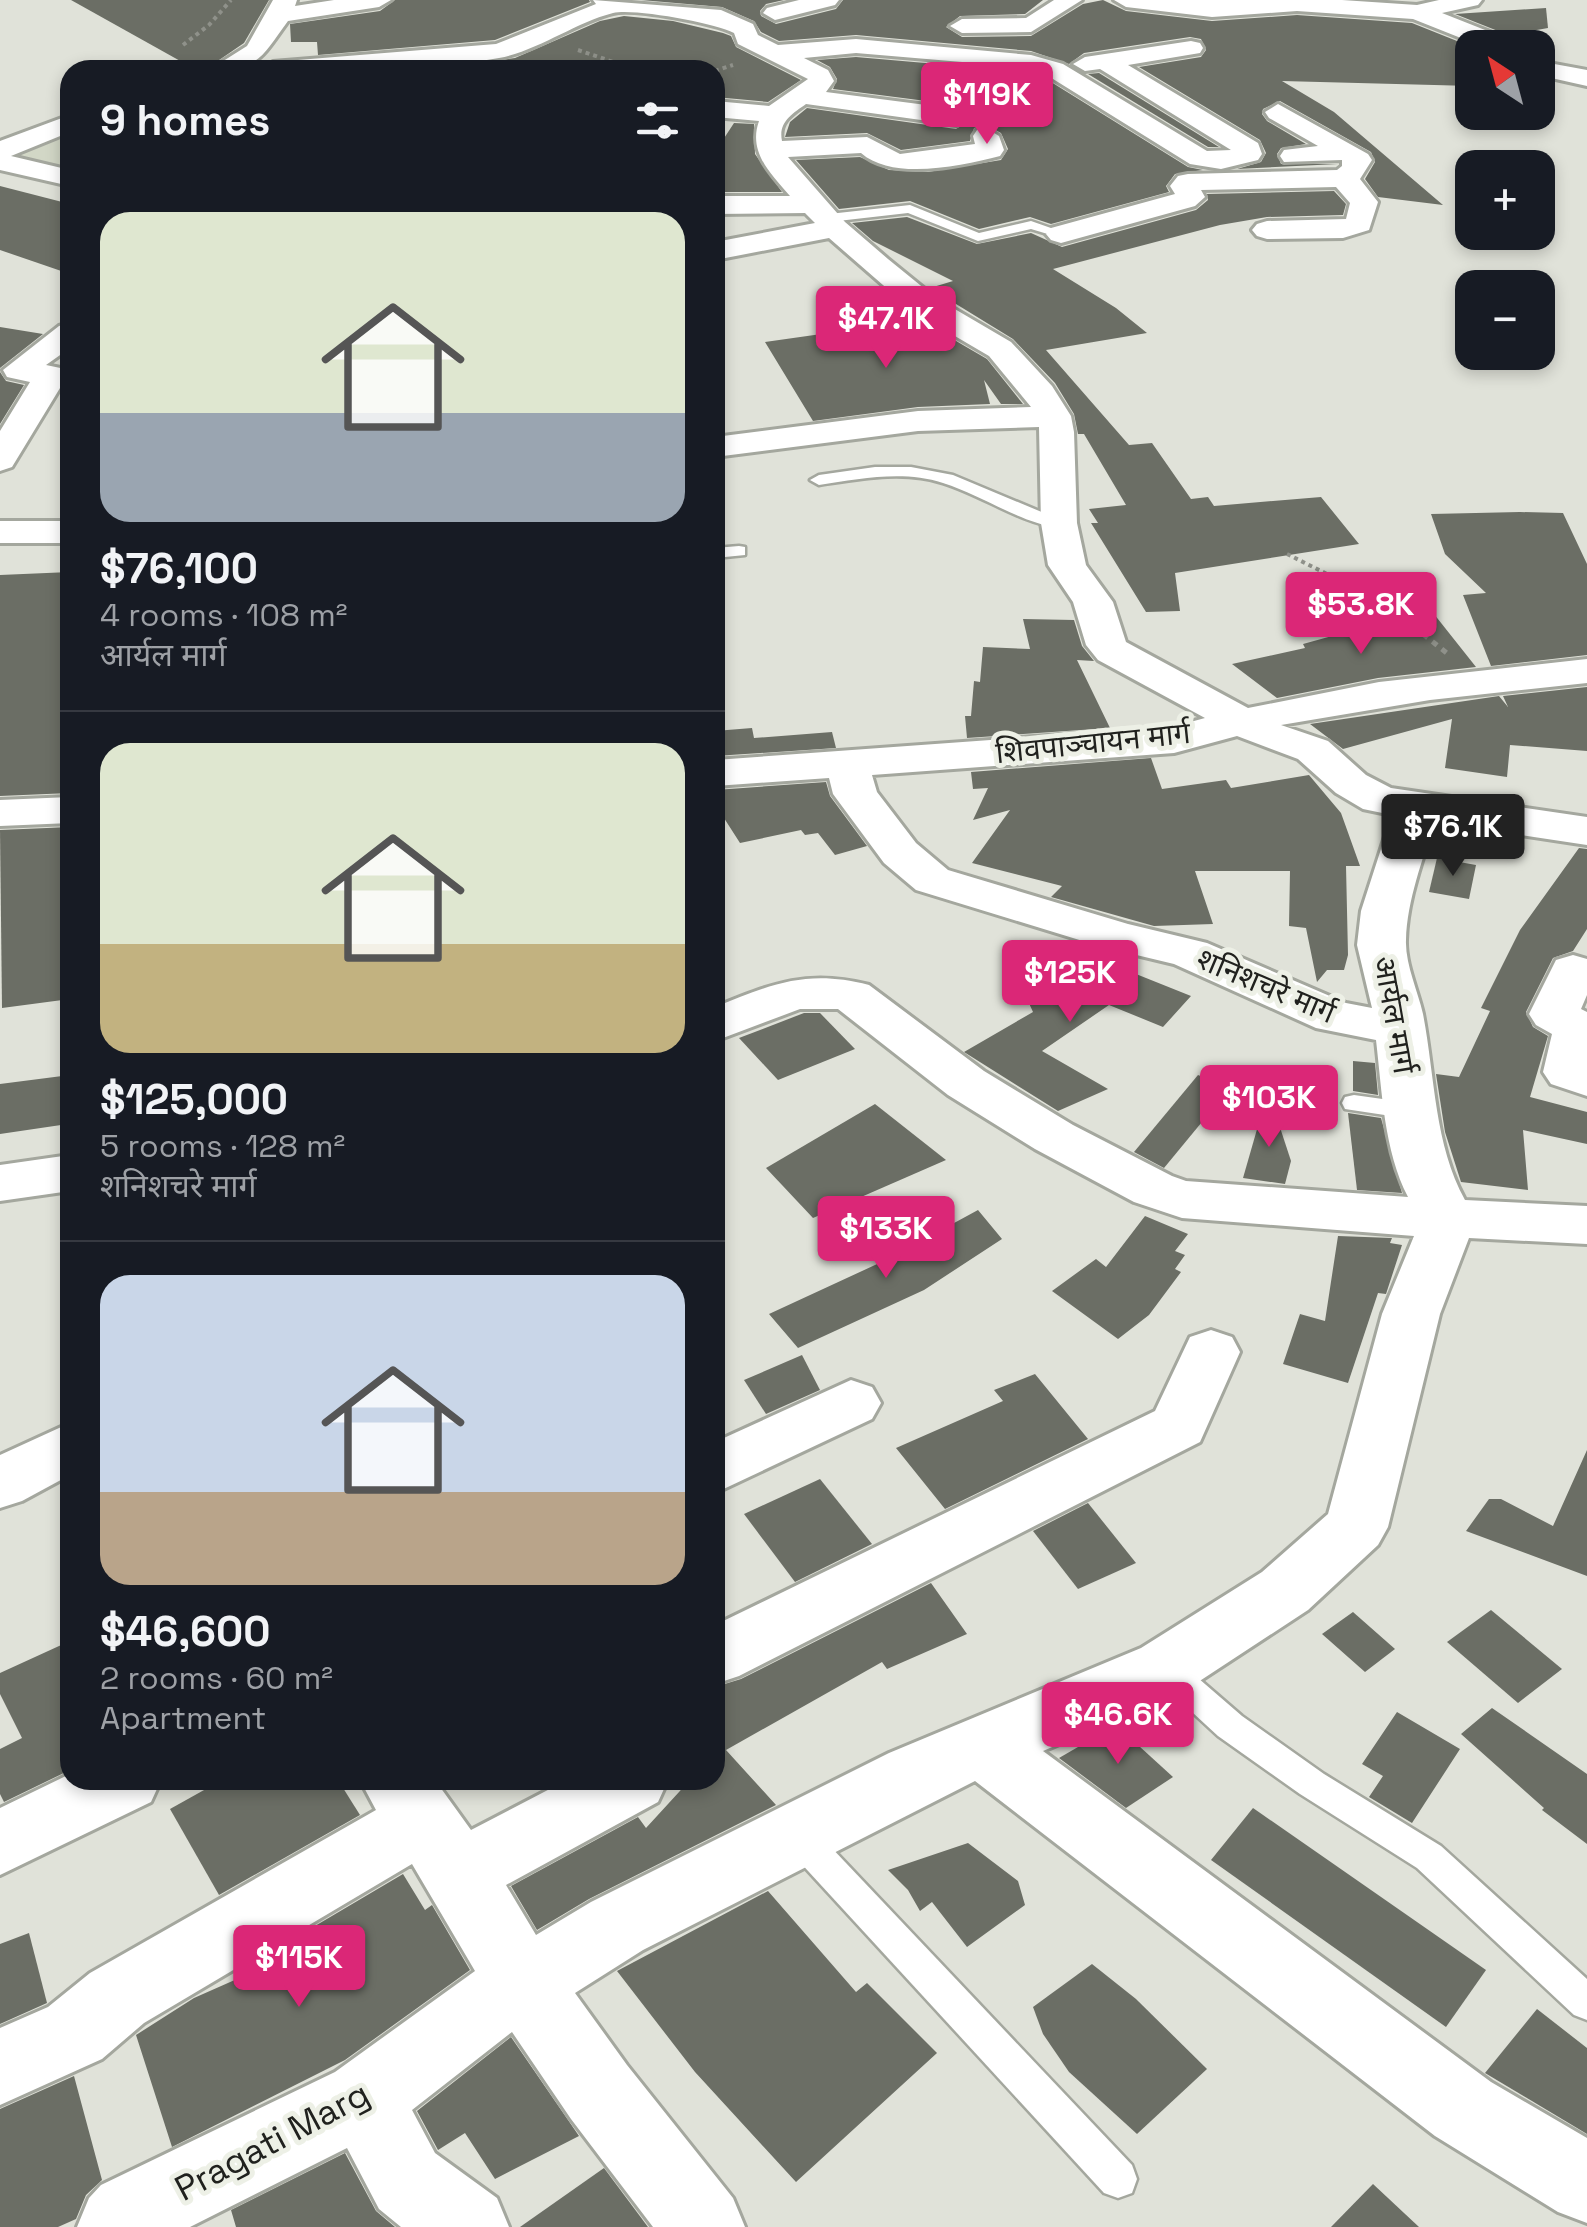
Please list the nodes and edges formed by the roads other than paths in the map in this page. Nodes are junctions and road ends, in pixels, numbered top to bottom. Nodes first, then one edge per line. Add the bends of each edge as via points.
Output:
1 (379, 0) edge
2 (1070, 0) edge
3 (1126, 0) edge
4 (1470, 0) edge
5 (609, 2) edge
6 (284, 7) edge
7 (832, 10) edge
8 (701, 14) junction
9 (1408, 17) junction
10 (934, 25) dead end
11 (1455, 31) edge
12 (1455, 40) edge
13 (1191, 48) dead end
14 (770, 53) junction
15 (240, 60) edge
16 (425, 60) edge
17 (1104, 62) junction
18 (1054, 69) junction
19 (1555, 71) edge
20 (1587, 78) edge
21 (800, 96) junction
22 (725, 110) edge
23 (1278, 112) dead end
24 (60, 113) edge
25 (774, 114) junction
26 (957, 118) road end
27 (60, 127) edge
28 (0, 133) edge
29 (986, 136) dead end
30 (772, 150) junction
31 (0, 151) edge
32 (1242, 158) junction
33 (0, 162) edge
34 (1346, 165) junction
35 (60, 176) edge
36 (725, 206) edge
37 (827, 217) junction
38 (1267, 230) dead end
39 (1061, 234) joint
40 (725, 248) edge
41 (60, 340) edge
42 (60, 379) edge
43 (1054, 416) junction
44 (725, 446) edge
45 (0, 460) edge
46 (820, 480) dead end
47 (1059, 523) junction
48 (0, 532) edge
49 (60, 532) edge
50 (740, 551) dead end
51 (725, 553) edge
52 (1587, 671) edge
53 (1240, 720) junction
54 (847, 764) junction
55 (725, 773) edge
56 (1416, 808) junction
57 (60, 810) edge
58 (0, 813) edge
59 (1573, 837) edge
60 (1582, 965) edge
61 (725, 1021) edge
62 (1398, 1028) junction
63 (1587, 1079) edge
64 (1354, 1103) dead end
65 (1411, 1111) junction
66 (60, 1174) edge
67 (0, 1183) edge
68 (1448, 1220) junction
69 (1587, 1226) edge
70 (1211, 1352) dead end
71 (852, 1402) dead end
72 (60, 1451) edge
73 (725, 1465) edge
74 (0, 1484) edge
75 (725, 1651) edge
76 (1165, 1668) junction
77 (985, 1748) junction
78 (106, 1790) edge
79 (587, 1790) edge
80 (425, 1825) edge
81 (795, 1833) junction
82 (0, 1843) edge
83 (522, 1982) junction
84 (1587, 2003) edge
85 (0, 2067) edge
86 (363, 2099) junction
87 (1118, 2178) dead end
88 (1587, 2183) edge
89 (118, 2227) edge
90 (468, 2227) edge
91 (704, 2227) edge

1 - 6 street
2 - 10 street via 1032,26
3 - 9 street via 1212,10 1298,4
4 - 9 street
5 - 8 street
5 - 16 street via 551,33 497,51
6 - 15 street via 258,50
7 - 8 street
8 - 14 street via 745,29 748,39
9 - 11 street
9 - 12 street
13 - 17 street
14 - 18 street via 880,47 1005,57
14 - 21 street via 819,74 817,86
17 - 18 street
17 - 32 street via 1248,149
18 - 32 street via 1200,158
19 - 20 street
21 - 25 street
21 - 26 street
22 - 25 street
23 - 34 street
24 - 28 street
25 - 30 street via 766,136
27 - 31 street
29 - 30 street via 990,150 917,161 886,160 867,146
30 - 37 street via 776,163
32 - 34 street
33 - 35 street
34 - 38 street via 1364,202 1359,224
34 - 39 street via 1188,182 1191,198
36 - 37 street
37 - 39 lane via 910,209 978,236 1031,225
37 - 40 street
37 - 43 street via 925,305 1014,362
41 - 42 street via 19,370
42 - 45 street
43 - 44 street via 918,421
43 - 47 street
46 - 47 lane via 910,470
47 - 53 street via 1067,565 1093,602 1106,645
48 - 49 street
50 - 51 lane
52 - 53 street, शिवपाञ्चायन मार्ग via 1437,684
53 - 54 street, शिवपाञ्चायन मार्ग via 1174,740
53 - 56 street via 1313,750 1379,800
54 - 55 street, शिवपाञ्चायन मार्ग
54 - 62 street, शनिशचरे मार्ग via 855,794 900,852 932,880 1190,953 1334,1017
56 - 59 street
56 - 62 street, आर्यल मार्ग via 1381,945
57 - 58 street
60 - 63 street via 1554,1014 1578,1028 1569,1072
61 - 68 street via 788,995 852,996 966,1083 1152,1189 1215,1204
62 - 65 street, आर्यल मार्ग
64 - 65 lane
65 - 68 street, आर्यल मार्ग via 1426,1178
66 - 67 street
68 - 69 street
68 - 76 street, Pragati Marg via 1410,1314 1356,1527 1285,1591
70 - 75 street via 1179,1426
71 - 73 street
72 - 74 street
76 - 77 street, Pragati Marg
76 - 84 lane via 1230,1726 1429,1857
77 - 81 street, Pragati Marg
77 - 88 street via 1463,2109
78 - 82 street
79 - 80 street
80 - 83 street
80 - 85 street via 117,1998 74,2033
81 - 83 street, Pragati Marg
81 - 87 lane
83 - 86 street, Pragati Marg
83 - 91 street
86 - 89 street, Pragati Marg via 130,2214
86 - 90 street via 408,2181

